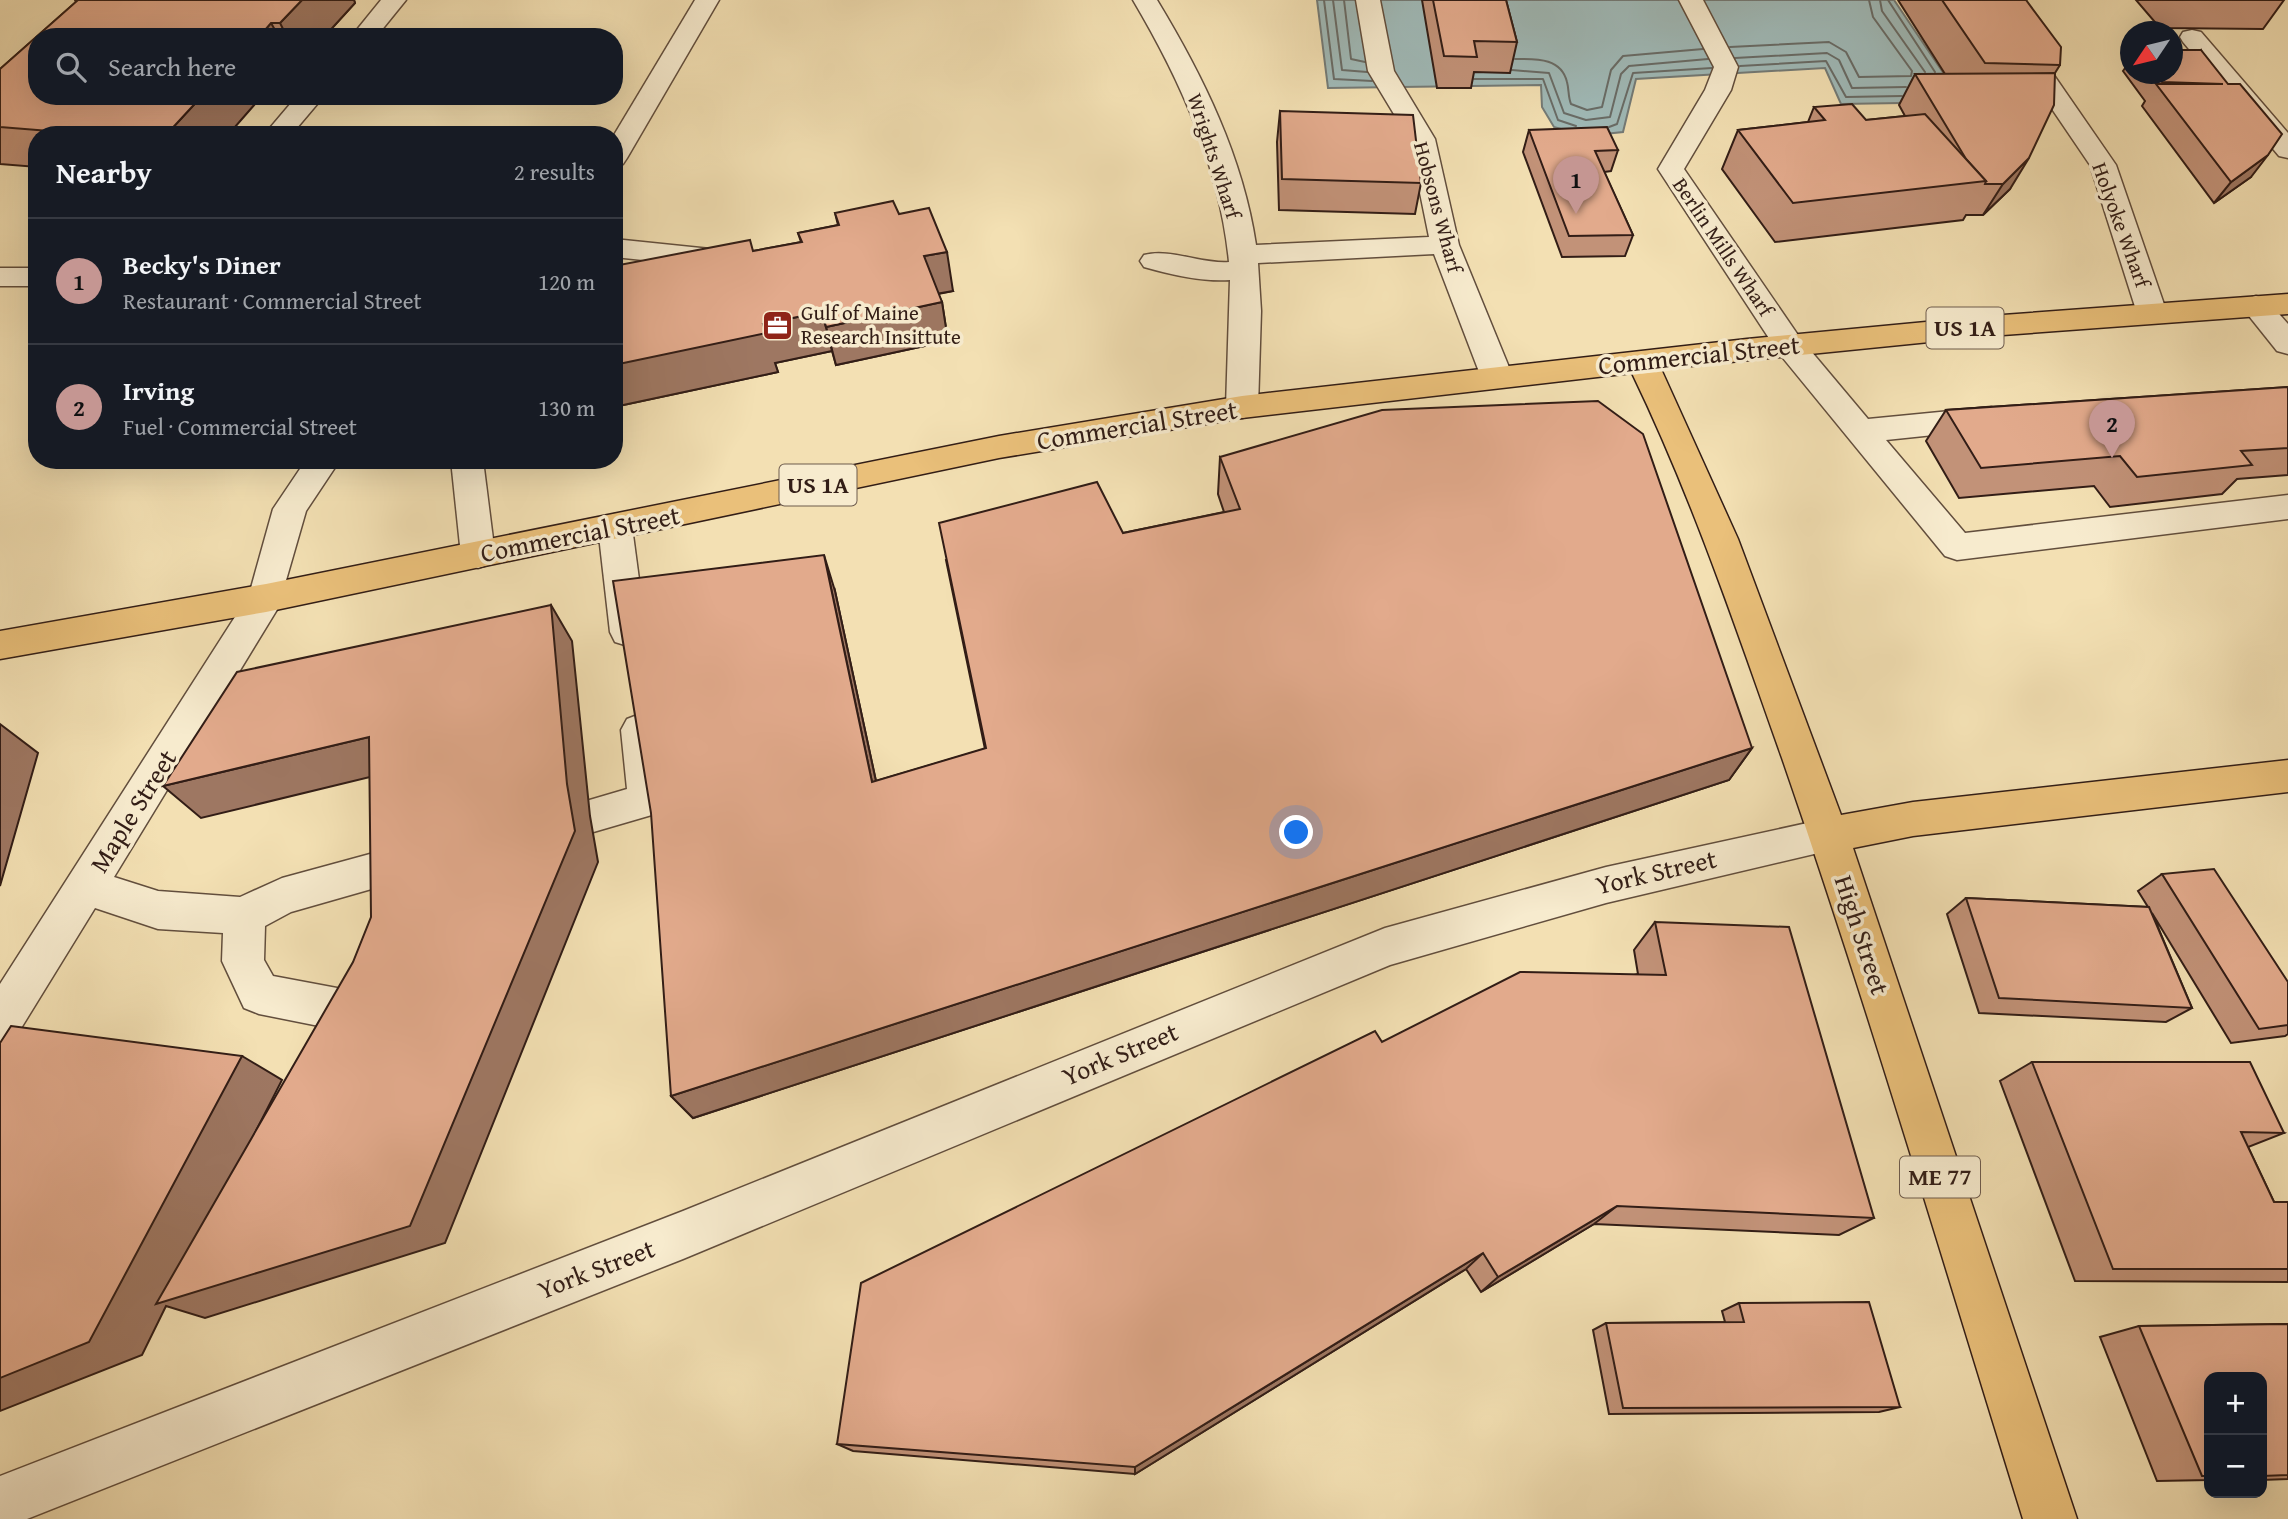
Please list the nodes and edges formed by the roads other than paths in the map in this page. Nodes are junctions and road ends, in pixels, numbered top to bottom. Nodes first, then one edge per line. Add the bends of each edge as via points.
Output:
1 (394, 0) edge
2 (707, 0) edge
3 (1145, 0) edge
4 (1368, 0) edge
5 (1691, 0) edge
6 (1990, 0) edge
7 (371, 28) edge
8 (2192, 37) dead end
9 (303, 105) edge
10 (285, 126) edge
11 (623, 143) edge
12 (2288, 150) edge
13 (1445, 245) junction
14 (623, 249) edge
15 (1154, 261) dead end
16 (1243, 262) junction
17 (758, 263) edge
18 (0, 277) edge
19 (28, 277) edge
20 (2288, 304) edge
21 (2256, 306) junction
22 (2152, 313) junction
23 (2288, 344) edge
24 (1789, 345) junction
25 (1642, 362) junction
26 (1496, 377) junction
27 (1242, 407) junction
28 (2026, 415) edge
29 (1860, 431) junction
30 (318, 469) edge
31 (468, 469) edge
32 (2288, 507) edge
33 (615, 527) junction
34 (478, 555) junction
35 (266, 598) junction
36 (0, 645) edge
37 (2288, 776) edge
38 (590, 816) dead end
39 (1830, 835) junction
40 (403, 863) edge
41 (86, 887) junction
42 (244, 916) junction
43 (13, 985) edge
44 (369, 1015) edge
45 (0, 1023) edge
46 (0, 1503) edge
47 (2050, 1519) edge

1 - 7 street
2 - 11 street
3 - 16 street, Wrights Wharf via 1189,80 1213,139
4 - 13 street, Hobsons Wharf via 1381,71 1422,139
5 - 24 street, Berlin Mills Wharf via 1726,67 1718,90 1671,169
6 - 22 street, Holyoke Wharf via 2103,165
8 - 12 street
9 - 10 street
13 - 16 street
13 - 26 street, Hobsons Wharf
14 - 17 street
15 - 16 street via 1212,272
16 - 27 street, Wrights Wharf
18 - 19 street
20 - 21 main road, Commercial Street / US 1A
21 - 22 main road, Commercial Street / US 1A
21 - 23 street
22 - 24 main road, Commercial Street / US 1A
24 - 25 main road, Commercial Street / US 1A
24 - 29 street
25 - 26 main road, Commercial Street / US 1A
25 - 39 main road, High Street via 1668,412 1734,577
26 - 27 main road, Commercial Street / US 1A
27 - 33 main road, Commercial Street / US 1A via 999,447
28 - 29 street
29 - 32 street via 1957,547
30 - 35 street, Maple Street via 290,509
31 - 34 street
33 - 34 main road, Commercial Street / US 1A
33 - 38 street via 648,800
34 - 35 main road, Commercial Street / US 1A
35 - 36 main road, Commercial Street / US 1A
35 - 41 street, Maple Street
37 - 39 main road, York Street via 1913,819
39 - 46 street, York Street via 1595,885 1385,947 682,1235
39 - 47 main road, High Street / ME 77
40 - 42 street via 282,896
41 - 42 street via 158,910
41 - 43 street, Maple Street
42 - 44 street via 243,961 259,994
43 - 45 street, Maple Street

